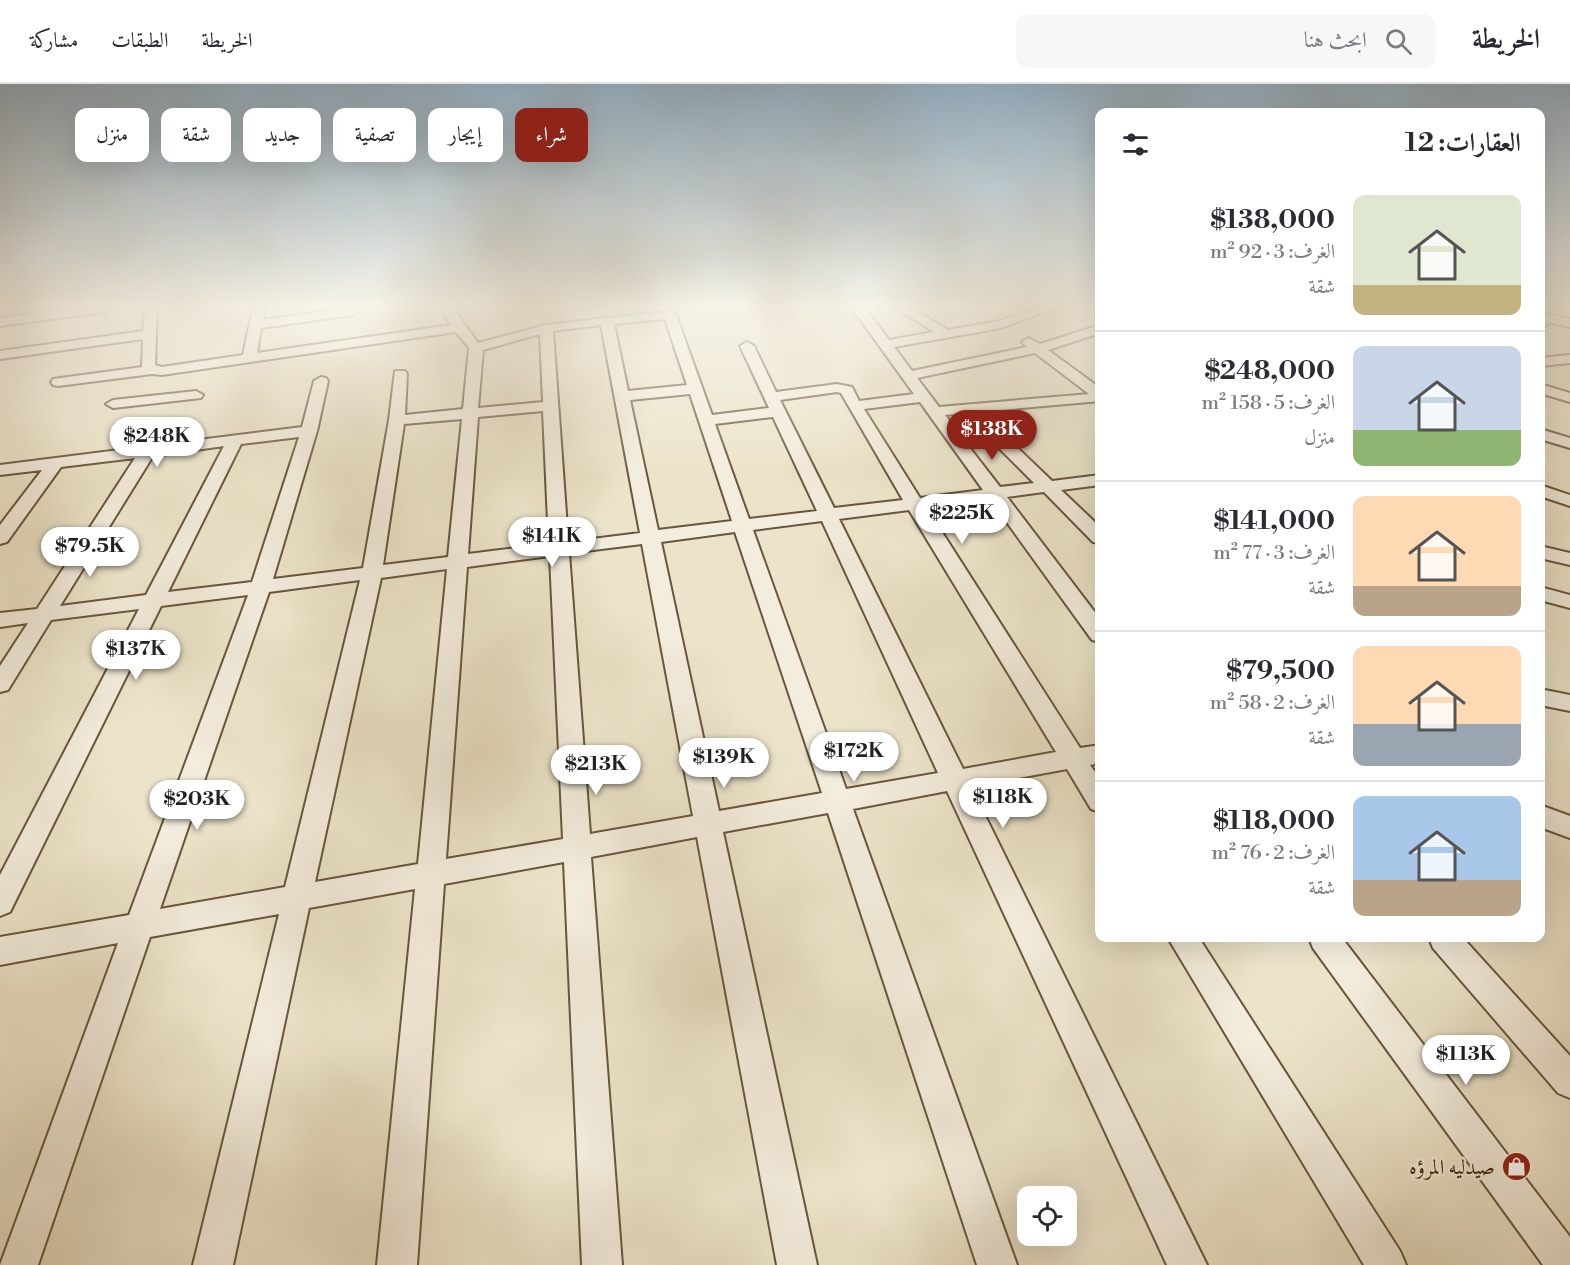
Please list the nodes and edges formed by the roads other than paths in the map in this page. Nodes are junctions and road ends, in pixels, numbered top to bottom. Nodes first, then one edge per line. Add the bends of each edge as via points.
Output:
1 (148, 363) edge
2 (215, 363) edge
3 (475, 363) edge
4 (548, 363) edge
5 (615, 363) edge
6 (687, 363) edge
7 (755, 363) edge
8 (898, 363) edge
9 (968, 363) edge
10 (1058, 363) edge
11 (189, 367) junction
12 (152, 370) junction
13 (400, 374) dead end
14 (908, 376) junction
15 (321, 381) dead end
16 (58, 382) dead end
17 (696, 388) junction
18 (1545, 390) edge
19 (1095, 392) edge
20 (196, 395) dead end
21 (622, 396) junction
22 (1095, 396) edge
23 (923, 397) junction
24 (171, 398) junction
25 (1570, 398) edge
26 (113, 404) dead end
27 (774, 404) junction
28 (551, 406) junction
29 (854, 406) junction
30 (471, 412) junction
31 (934, 412) junction
32 (398, 420) junction
33 (707, 420) junction
34 (309, 431) junction
35 (1545, 436) edge
36 (955, 440) junction
37 (235, 441) junction
38 (1570, 443) edge
39 (147, 452) junction
40 (56, 463) junction
41 (0, 470) edge
42 (1095, 481) edge
43 (1050, 486) junction
44 (1545, 492) edge
45 (994, 493) junction
46 (1570, 501) edge
47 (914, 503) junction
48 (827, 514) junction
49 (743, 525) junction
50 (1095, 533) edge
51 (650, 537) junction
52 (0, 538) edge
53 (559, 549) junction
54 (1545, 553) edge
55 (1570, 559) edge
56 (458, 561) junction
57 (372, 572) junction
58 (261, 586) junction
59 (1545, 594) edge
60 (156, 600) junction
61 (1570, 602) edge
62 (45, 614) junction
63 (0, 620) edge
64 (1095, 627) edge
65 (0, 684) edge
66 (1545, 698) edge
67 (1570, 703) edge
68 (1095, 755) edge
69 (1073, 759) junction
70 (954, 780) junction
71 (1095, 794) edge
72 (837, 801) junction
73 (1545, 817) edge
74 (708, 824) junction
75 (1570, 827) edge
76 (577, 848) junction
77 (431, 874) junction
78 (297, 898) junction
79 (0, 903) edge
80 (139, 926) junction
81 (1185, 942) edge
82 (1327, 942) edge
83 (1448, 942) edge
84 (0, 951) edge
85 (1570, 1081) edge
86 (18, 1265) edge
87 (213, 1265) edge
88 (398, 1265) edge
89 (602, 1265) edge
90 (797, 1265) edge
91 (997, 1265) edge
92 (1187, 1265) edge
93 (1386, 1265) edge
94 (1567, 1265) edge

1 - 12 street
2 - 11 street
3 - 30 street
4 - 28 street
5 - 21 street
6 - 17 street
7 - 27 street
8 - 14 street
9 - 14 street
10 - 19 street
11 - 12 street
11 - 24 street
12 - 16 street
13 - 32 street
14 - 23 street
15 - 34 street
17 - 21 street
17 - 33 street
18 - 25 street
20 - 24 street
21 - 51 street
22 - 31 street
23 - 29 street
23 - 31 street
24 - 26 street
27 - 29 street via 837,388 847,390
27 - 33 street
27 - 48 street
28 - 30 street
28 - 53 street
29 - 47 street
30 - 32 street
30 - 56 street
31 - 36 street
32 - 57 street
33 - 49 street
34 - 37 street
34 - 58 street
35 - 38 street
36 - 43 street via 987,435 998,438
36 - 45 street
37 - 39 street
37 - 60 street
39 - 40 street
39 - 62 street
40 - 41 street
40 - 52 street
42 - 43 street
43 - 45 street
43 - 50 street
44 - 46 street
45 - 47 street
45 - 64 street
47 - 48 street
47 - 69 street
48 - 49 street
48 - 70 street
49 - 51 street
49 - 72 street
51 - 53 street
51 - 74 street
53 - 56 street
53 - 76 street
54 - 55 street
56 - 57 street
56 - 77 street
57 - 58 street
57 - 78 street
58 - 60 street
58 - 80 street
59 - 61 street
60 - 62 street
60 - 79 street
62 - 63 street
62 - 65 street
66 - 67 street
68 - 69 street
69 - 70 street
69 - 71 street
70 - 72 street
70 - 92 street
72 - 74 street
72 - 91 street
73 - 75 street
74 - 76 street
74 - 90 street
76 - 77 street
76 - 89 street
77 - 78 street
77 - 88 street
78 - 80 street
78 - 87 street
80 - 84 street
80 - 86 street
81 - 93 street
82 - 94 street
83 - 85 street

